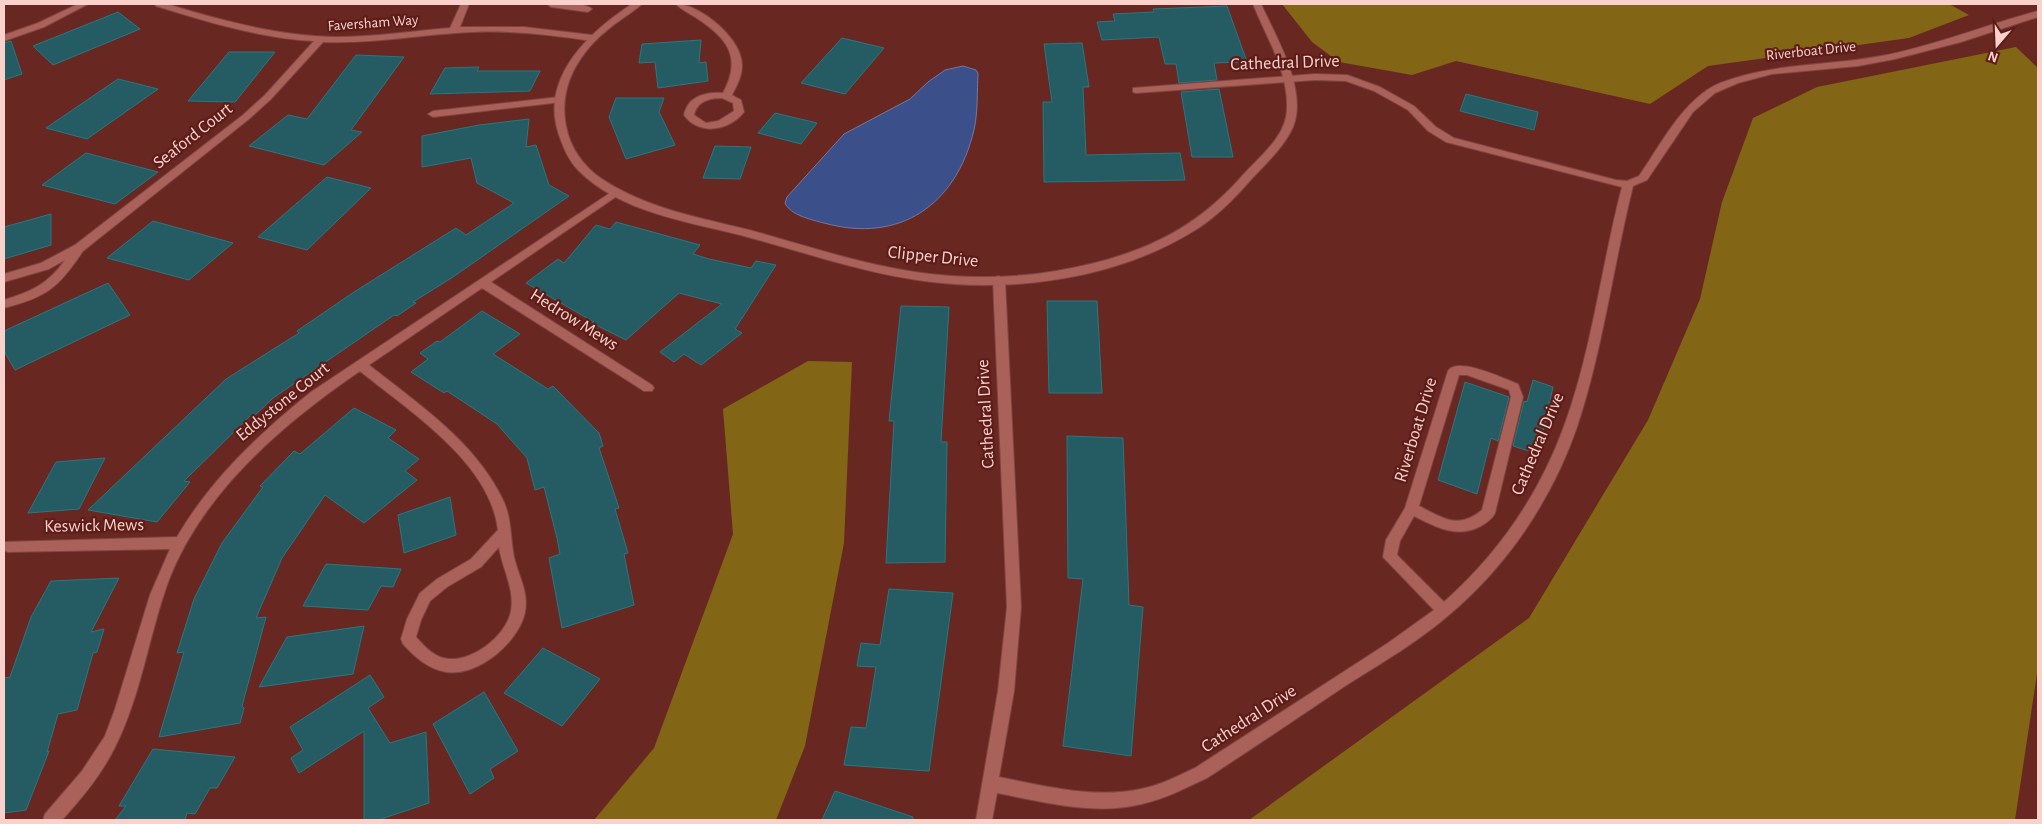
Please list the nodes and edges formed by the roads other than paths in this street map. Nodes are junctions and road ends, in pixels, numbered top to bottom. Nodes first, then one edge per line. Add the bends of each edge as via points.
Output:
1 (84, 4) edge
2 (159, 4) edge
3 (465, 4) edge
4 (551, 4) edge
5 (638, 4) edge
6 (680, 4) edge
7 (1257, 4) edge
8 (588, 10) dead end
9 (2038, 14) edge
10 (454, 30) junction
11 (4, 38) edge
12 (592, 38) junction
13 (320, 40) junction
14 (1288, 80) junction
15 (1136, 90) dead end
16 (726, 96) junction
17 (559, 100) junction
18 (433, 114) dead end
19 (1628, 184) junction
20 (616, 192) junction
21 (79, 248) junction
22 (4, 278) edge
23 (999, 280) junction
24 (482, 282) junction
25 (4, 304) edge
26 (360, 364) junction
27 (648, 388) dead end
28 (1411, 509) junction
29 (506, 531) junction
30 (181, 543) junction
31 (8, 546) dead end
32 (1444, 611) junction
33 (992, 784) junction
34 (51, 820) edge
35 (984, 820) edge

1 - 11 street via 41,25
2 - 13 street, Faversham Way via 262,33
3 - 10 street
4 - 8 street
5 - 12 street, Clipper Drive via 616,17
6 - 16 street via 709,20 733,47 739,63 738,75
7 - 14 street, Clipper Drive
9 - 19 street, Riverboat Drive via 1895,56 1858,63 1771,71 1735,80 1712,91 1689,110 1643,178
10 - 12 street, Faversham Way via 531,29
10 - 13 street, Faversham Way via 385,38
12 - 17 street, Clipper Drive via 570,68
13 - 21 street, Seaford Court via 246,117
14 - 15 street, Cathedral Drive
14 - 19 street, Cathedral Drive via 1347,78 1377,89 1411,108 1432,129 1450,140
14 - 23 street, Clipper Drive via 1292,112 1276,147 1216,210 1196,224 1168,240 1110,262
16 - 16 street via 711,96 697,101 689,110 691,119 710,126 735,117 740,107 738,102
17 - 18 street
17 - 20 street, Clipper Drive via 564,140 572,156
19 - 32 street, Cathedral Drive via 1585,380 1566,438 1522,524 1494,561
20 - 23 street, Clipper Drive via 670,212 883,270 955,280
20 - 24 street, Eddystone Court
21 - 22 street, Seaford Court via 45,266
21 - 25 street, Seaford Court via 58,281 36,294
23 - 33 street, Cathedral Drive via 1014,607
24 - 26 street, Eddystone Court
24 - 27 street, Hedrow Mews
26 - 29 street via 451,439 475,466 497,499
26 - 30 street, Eddystone Court via 315,395 246,455 216,490
28 - 28 street, Riverboat Drive via 1454,371 1468,370 1514,387 1517,397 1488,513 1477,524 1453,527
28 - 32 street, Riverboat Drive via 1393,540 1390,557
29 - 29 street via 509,562 519,590 518,613 508,635 483,656 452,666 427,659 408,639 414,618 425,598 442,583 476,563
30 - 31 street, Keswick Mews
30 - 34 street, Eddystone Court via 146,625 115,729 85,779
32 - 33 street, Cathedral Drive via 1200,773 1161,791 1126,799 1096,801
33 - 35 street, Cathedral Drive

